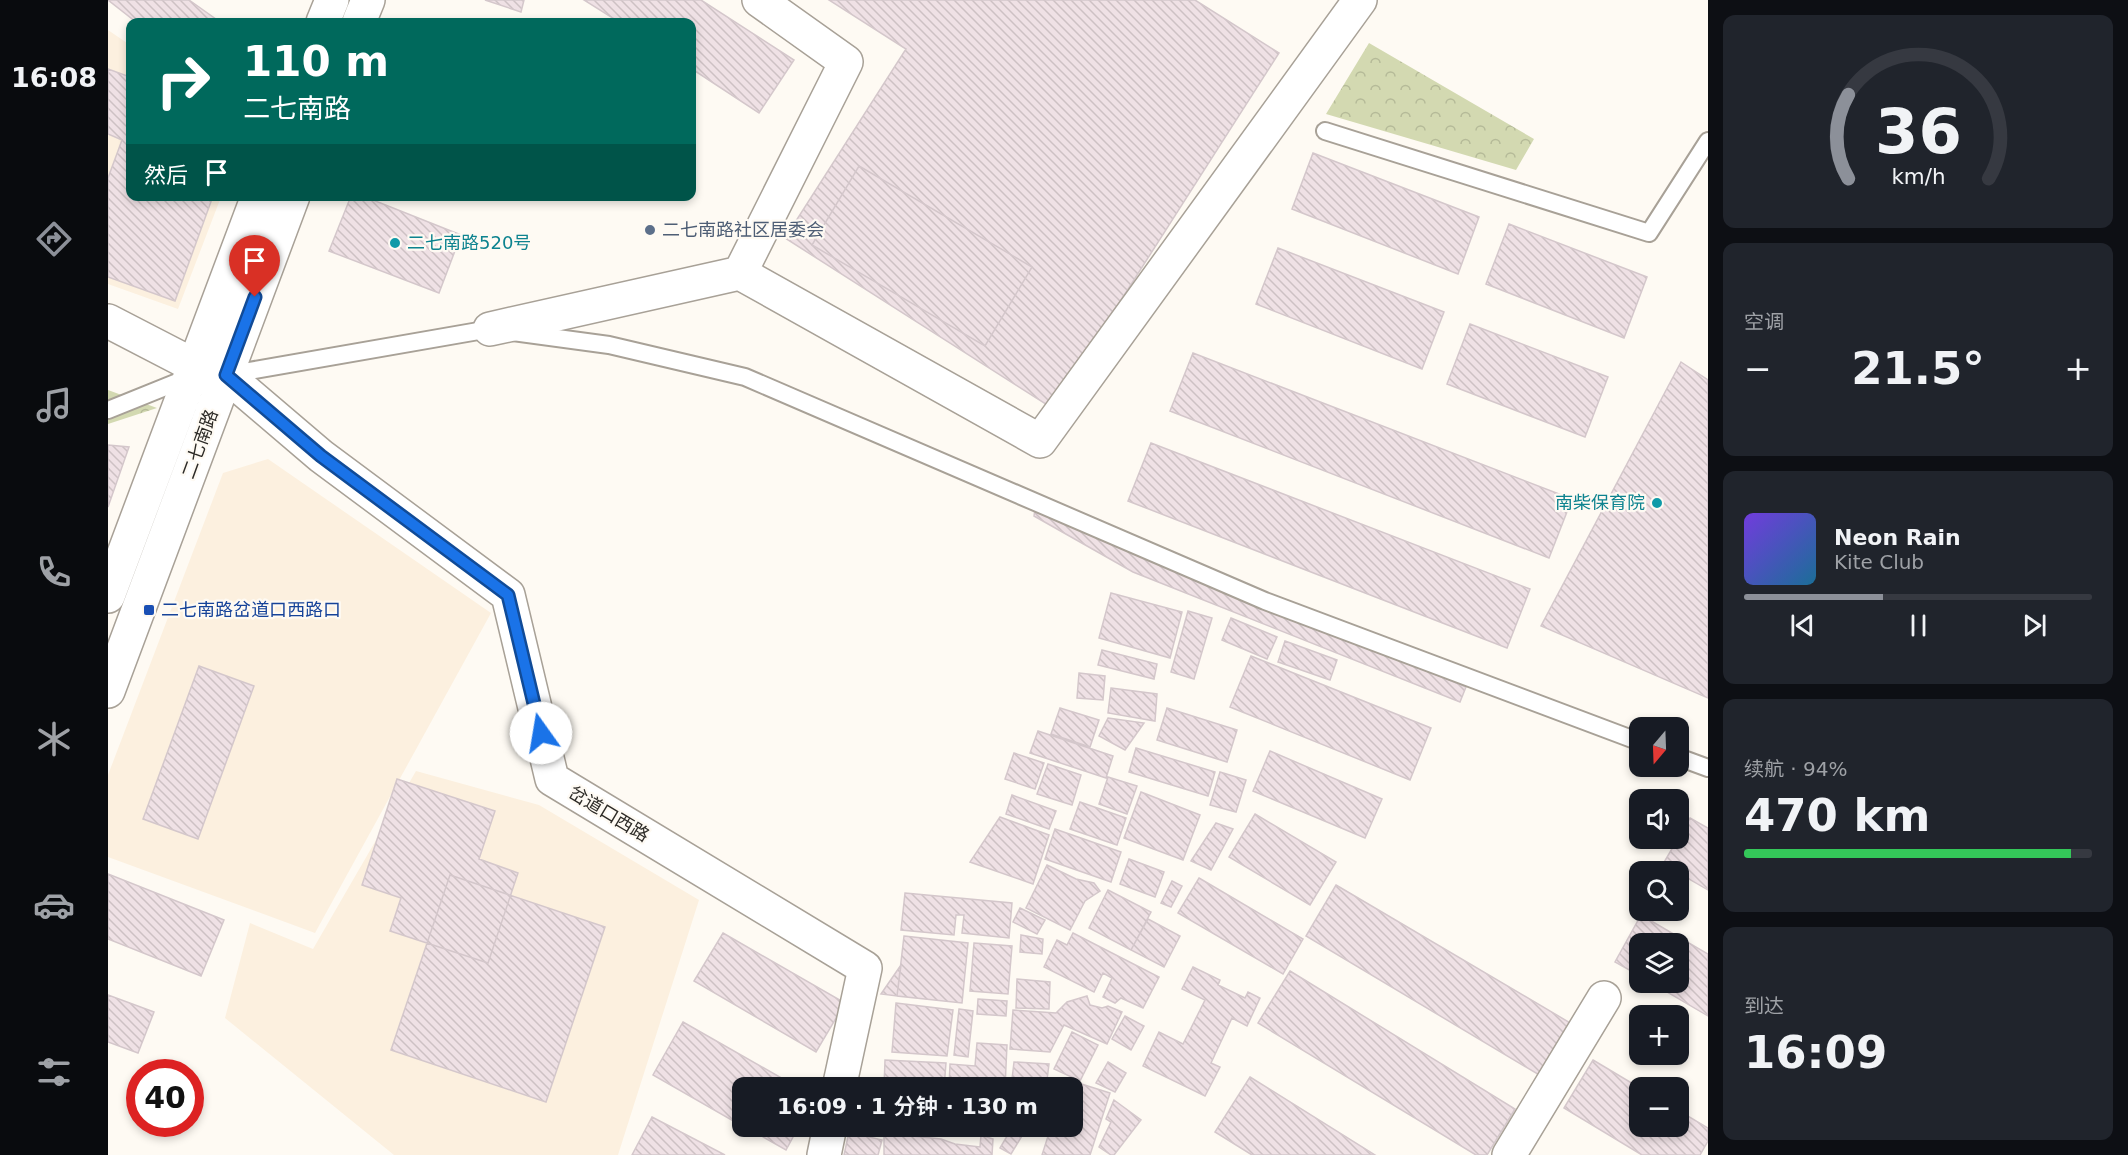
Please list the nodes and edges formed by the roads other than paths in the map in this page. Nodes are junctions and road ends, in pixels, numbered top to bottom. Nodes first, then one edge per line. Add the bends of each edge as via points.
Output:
1 (332, 0) edge
2 (368, 0) edge
3 (759, 0) edge
4 (1360, 0) edge
5 (325, 18) edge
6 (361, 18) edge
7 (1325, 131) dead end
8 (1708, 141) edge
9 (256, 201) edge
10 (291, 201) edge
11 (740, 273) junction
12 (108, 321) edge
13 (490, 329) junction
14 (193, 372) junction
15 (226, 375) junction
16 (108, 410) edge
17 (108, 596) edge
18 (108, 691) edge
19 (1629, 738) edge
20 (1689, 761) edge
21 (1708, 768) edge
22 (1604, 998) dead end
23 (841, 1077) edge
24 (828, 1137) edge
25 (824, 1155) edge
26 (1509, 1155) edge

1 - 5 street
2 - 6 street
3 - 11 street via 846,62
4 - 11 street via 1040,441
7 - 8 lane via 1649,233
9 - 14 street, 二七南路
10 - 15 street, 二七南路
11 - 13 street
12 - 14 street, 岔道口西路
13 - 15 lane
13 - 19 lane via 609,345 745,377 1265,601
14 - 15 street, 岔道口西路
14 - 16 lane
14 - 17 street, 二七南路
15 - 18 street, 二七南路
15 - 23 street, 岔道口西路 via 321,456 508,595 552,779 865,968
20 - 21 lane
22 - 26 street
24 - 25 street

